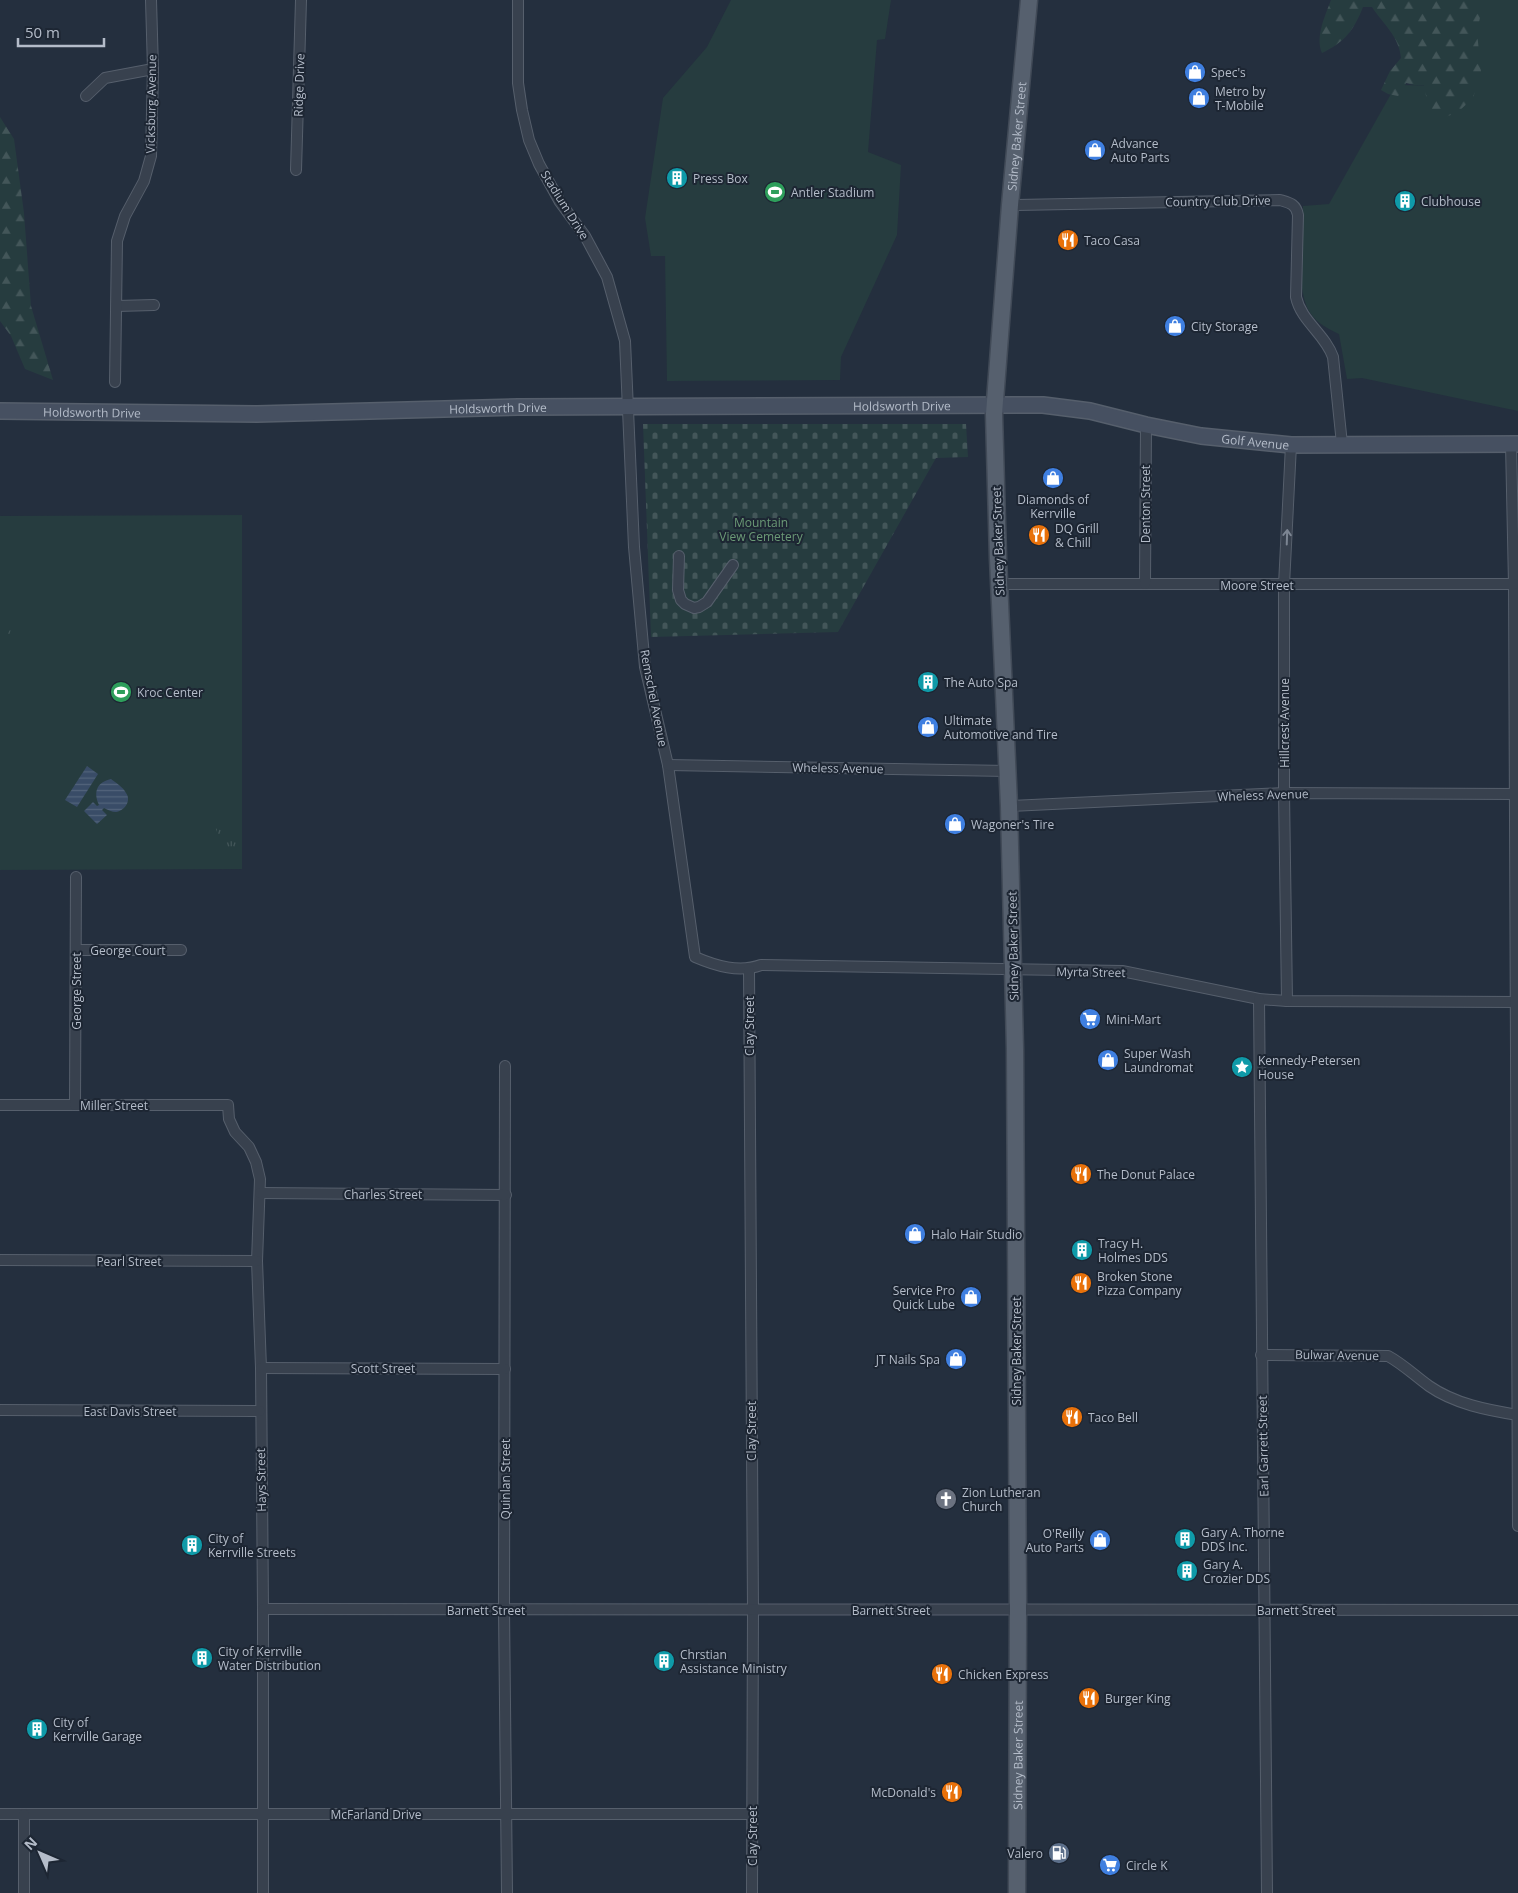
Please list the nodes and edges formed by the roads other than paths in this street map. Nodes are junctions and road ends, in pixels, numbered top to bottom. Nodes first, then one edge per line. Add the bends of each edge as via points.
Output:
1 (151, 0) edge
2 (301, 0) edge
3 (518, 0) edge
4 (1029, 0) edge
5 (153, 69) junction
6 (86, 96) dead end
7 (296, 170) dead end
8 (1010, 205) junction
9 (154, 305) dead end
10 (117, 306) junction
11 (115, 382) dead end
12 (995, 405) junction
13 (628, 407) junction
14 (0, 411) edge
15 (1146, 425) junction
16 (1342, 444) junction
17 (1514, 444) edge
18 (1291, 445) junction
19 (679, 556) dead end
20 (732, 565) dead end
21 (1000, 584) junction
22 (1145, 584) junction
23 (1514, 584) junction
24 (1284, 585) junction
25 (1516, 617) edge
26 (668, 765) junction
27 (1008, 771) junction
28 (1284, 793) junction
29 (1516, 794) edge
30 (1009, 806) junction
31 (76, 877) dead end
32 (76, 950) junction
33 (181, 950) dead end
34 (695, 957) joint
35 (750, 969) junction
36 (1013, 969) junction
37 (1259, 1000) junction
38 (1288, 1001) junction
39 (1517, 1002) edge
40 (505, 1066) dead end
41 (0, 1105) edge
42 (75, 1105) junction
43 (228, 1105) joint
44 (260, 1193) junction
45 (506, 1195) junction
46 (0, 1260) edge
47 (257, 1261) junction
48 (1261, 1355) junction
49 (260, 1368) junction
50 (505, 1368) junction
51 (0, 1410) edge
52 (260, 1411) junction
53 (1518, 1415) edge
54 (1518, 1526) edge
55 (263, 1609) junction
56 (504, 1610) junction
57 (753, 1610) junction
58 (1018, 1610) junction
59 (1265, 1610) junction
60 (1518, 1610) edge
61 (507, 1813) junction
62 (0, 1814) edge
63 (24, 1814) junction
64 (263, 1814) junction
65 (752, 1814) junction
66 (24, 1893) edge
67 (263, 1893) edge
68 (507, 1893) edge
69 (752, 1893) edge
70 (1017, 1893) edge
71 (1266, 1893) edge

1 - 5 street, Vicksburg Avenue
2 - 7 street, Ridge Drive
3 - 13 street, Stadium Drive via 518,83 529,140 560,202 607,277 625,341
4 - 8 main road, Sidney Baker Street
5 - 6 street via 105,78
5 - 10 street, Vicksburg Avenue via 151,156 144,181 125,216 117,241
8 - 12 main road, Sidney Baker Street
8 - 16 street, Country Club Drive via 1280,200 1294,205 1298,215 1298,308 1330,347
9 - 10 street
10 - 11 street, Vicksburg Avenue
12 - 13 main road, Holdsworth Drive
12 - 15 main road, Golf Avenue via 1043,405 1090,411
12 - 21 main road, Sidney Baker Street
13 - 14 main road, Holdsworth Drive via 257,414
13 - 26 street, Remschel Avenue via 634,548 645,667
15 - 18 main road, Golf Avenue via 1201,436
15 - 22 street, Denton Street
16 - 17 main road, Golf Avenue
16 - 18 main road, Golf Avenue
17 - 23 street
24 -> 18 street, Hillcrest Avenue
19 - 20 street via 678,590 681,600 694,608 707,602
21 - 22 street, Moore Street
21 - 27 main road, Sidney Baker Street
22 - 24 street, Moore Street
23 - 24 street, Moore Street
23 - 25 street
24 - 28 street, Hillcrest Avenue
25 - 29 street
26 - 27 street, Wheless Avenue
26 - 34 street, Remschel Avenue
27 - 30 main road, Sidney Baker Street
28 - 29 street, Wheless Avenue
28 - 30 street, Wheless Avenue
28 - 38 street, Hillcrest Avenue
29 - 39 street
30 - 36 main road, Sidney Baker Street
31 - 32 street, George Street
32 - 33 street, George Court
32 - 42 street, George Street
34 - 35 street, Myrta Street via 715,965
35 - 36 street, Myrta Street via 761,965
35 - 57 street, Clay Street
36 - 37 street, Myrta Street via 1122,971
36 - 58 main road, Sidney Baker Street
37 - 38 street, Myrta Street
37 - 48 street, Earl Garrett Street
38 - 39 street, Myrta Street
39 - 53 street
40 - 45 street, Quinlan Street
41 - 42 street, Miller Street
42 - 43 street, Miller Street
43 - 44 street, Hays Street via 229,1119 235,1132 249,1147 256,1162
44 - 45 street, Charles Street
44 - 47 street, Hays Street
45 - 50 street, Quinlan Street
46 - 47 street, Pearl Street
47 - 49 street, Hays Street
48 - 53 street, Bulwar Avenue via 1388,1356 1449,1397 1468,1405
48 - 59 street, Earl Garrett Street
49 - 50 street, Scott Street
49 - 52 street, Hays Street
50 - 56 street, Quinlan Street
51 - 52 street, East Davis Street
52 - 55 street, Hays Street
53 - 54 street
55 - 56 street, Barnett Street
55 - 64 street, Hays Street
56 - 57 street, Barnett Street
56 - 61 street, Quinlan Street
57 - 58 street, Barnett Street
57 - 65 street, Clay Street
58 - 59 street, Barnett Street
58 - 70 main road, Sidney Baker Street
59 - 60 street, Barnett Street
59 - 71 street, Earl Garrett Street
61 - 64 street, McFarland Drive
61 - 65 street, McFarland Drive
61 - 68 street, Quinlan Street
62 - 63 street, McFarland Drive
63 - 64 street, McFarland Drive
63 - 66 street
64 - 67 street, Hays Street
65 - 69 street, Clay Street

